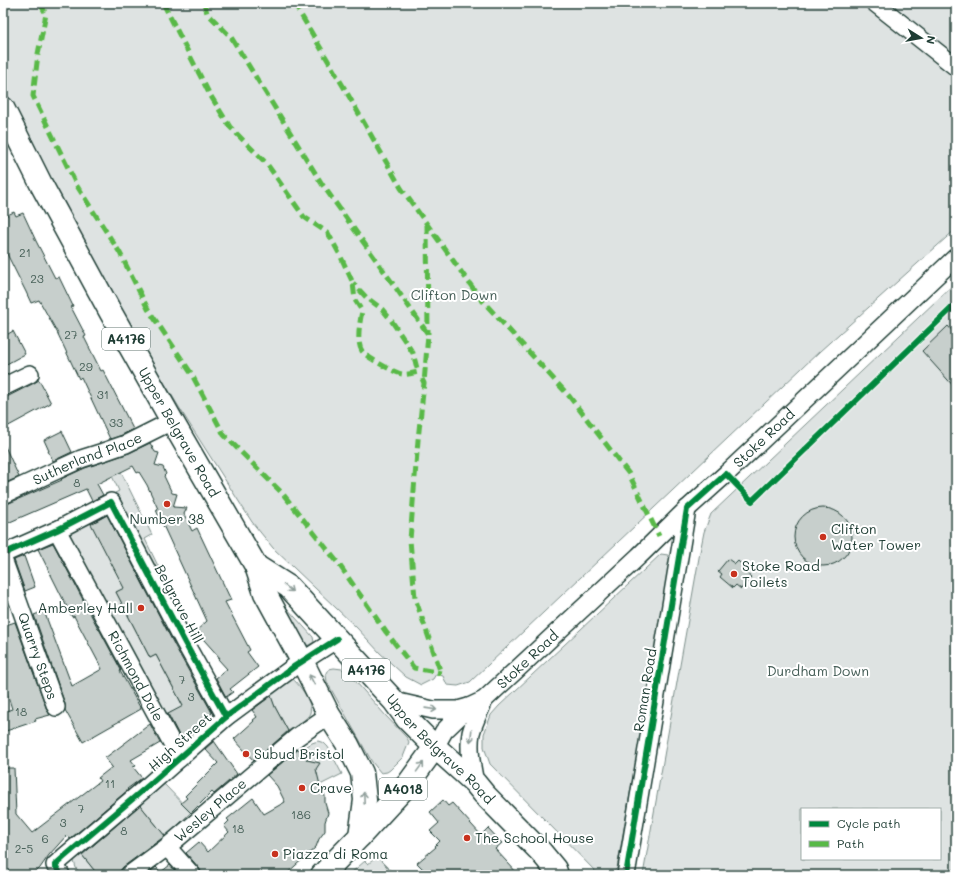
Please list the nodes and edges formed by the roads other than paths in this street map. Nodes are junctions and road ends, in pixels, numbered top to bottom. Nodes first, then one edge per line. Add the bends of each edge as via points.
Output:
1 (875, 3) edge
2 (956, 67) edge
3 (3, 108) edge
4 (956, 257) edge
5 (30, 374) dead end
6 (3, 387) edge
7 (172, 421) junction
8 (3, 495) edge
9 (687, 509) junction
10 (57, 530) junction
11 (3, 554) edge
12 (3, 559) edge
13 (256, 566) junction
14 (337, 639) junction
15 (302, 661) junction
16 (394, 700) junction
17 (476, 704) junction
18 (56, 708) dead end
19 (329, 714) junction
20 (226, 717) junction
21 (435, 747) junction
22 (180, 758) junction
23 (475, 783) junction
24 (360, 836) junction
25 (167, 847) junction
26 (560, 873) edge
27 (61, 875) edge
28 (128, 875) edge
29 (192, 875) edge
30 (322, 875) edge
31 (626, 875) edge

1 - 2 street
3 - 7 main road, Upper Belgrave Road / A4176 via 45,191
4 - 9 street, Stoke Road
5 - 6 street
7 - 8 street, Sutherland Place via 126,444 82,459
7 - 13 main road, Upper Belgrave Road / A4176
9 - 17 street, Stoke Road
9 - 31 street, Roman Road
10 - 11 street
10 - 20 street, Belgrave Hill via 111,502
10 - 22 street, Richmond Dale
12 - 18 street, Quarry Steps
13 -> 14 main road, Upper Belgrave Road / A4176 via 289,587
13 - 15 main road, Upper Belgrave Road / A4176 via 264,594
14 - 15 street, High Street
14 - 16 main road, Upper Belgrave Road / A4176
19 -> 15 main road, Upper Belgrave Road / A4176
15 - 20 street, High Street
16 -> 17 street via 433,710 458,710
16 - 21 main road, Upper Belgrave Road / A4176 via 407,719
17 - 21 street, Stoke Road via 444,732
17 -> 23 street, Stoke Road via 470,752
24 -> 19 main road, Upper Belgrave Road / A4176 via 365,800 362,773
19 - 25 street, Wesley Place via 297,737
20 - 22 street, High Street
21 - 23 main road, Upper Belgrave Road
24 -> 21 main road, A4018 via 408,784
22 - 27 street, High Street via 55,865
23 - 26 main road, Upper Belgrave Road
24 - 30 main road, A4018
25 - 28 street, Wesley Place
25 - 29 street

